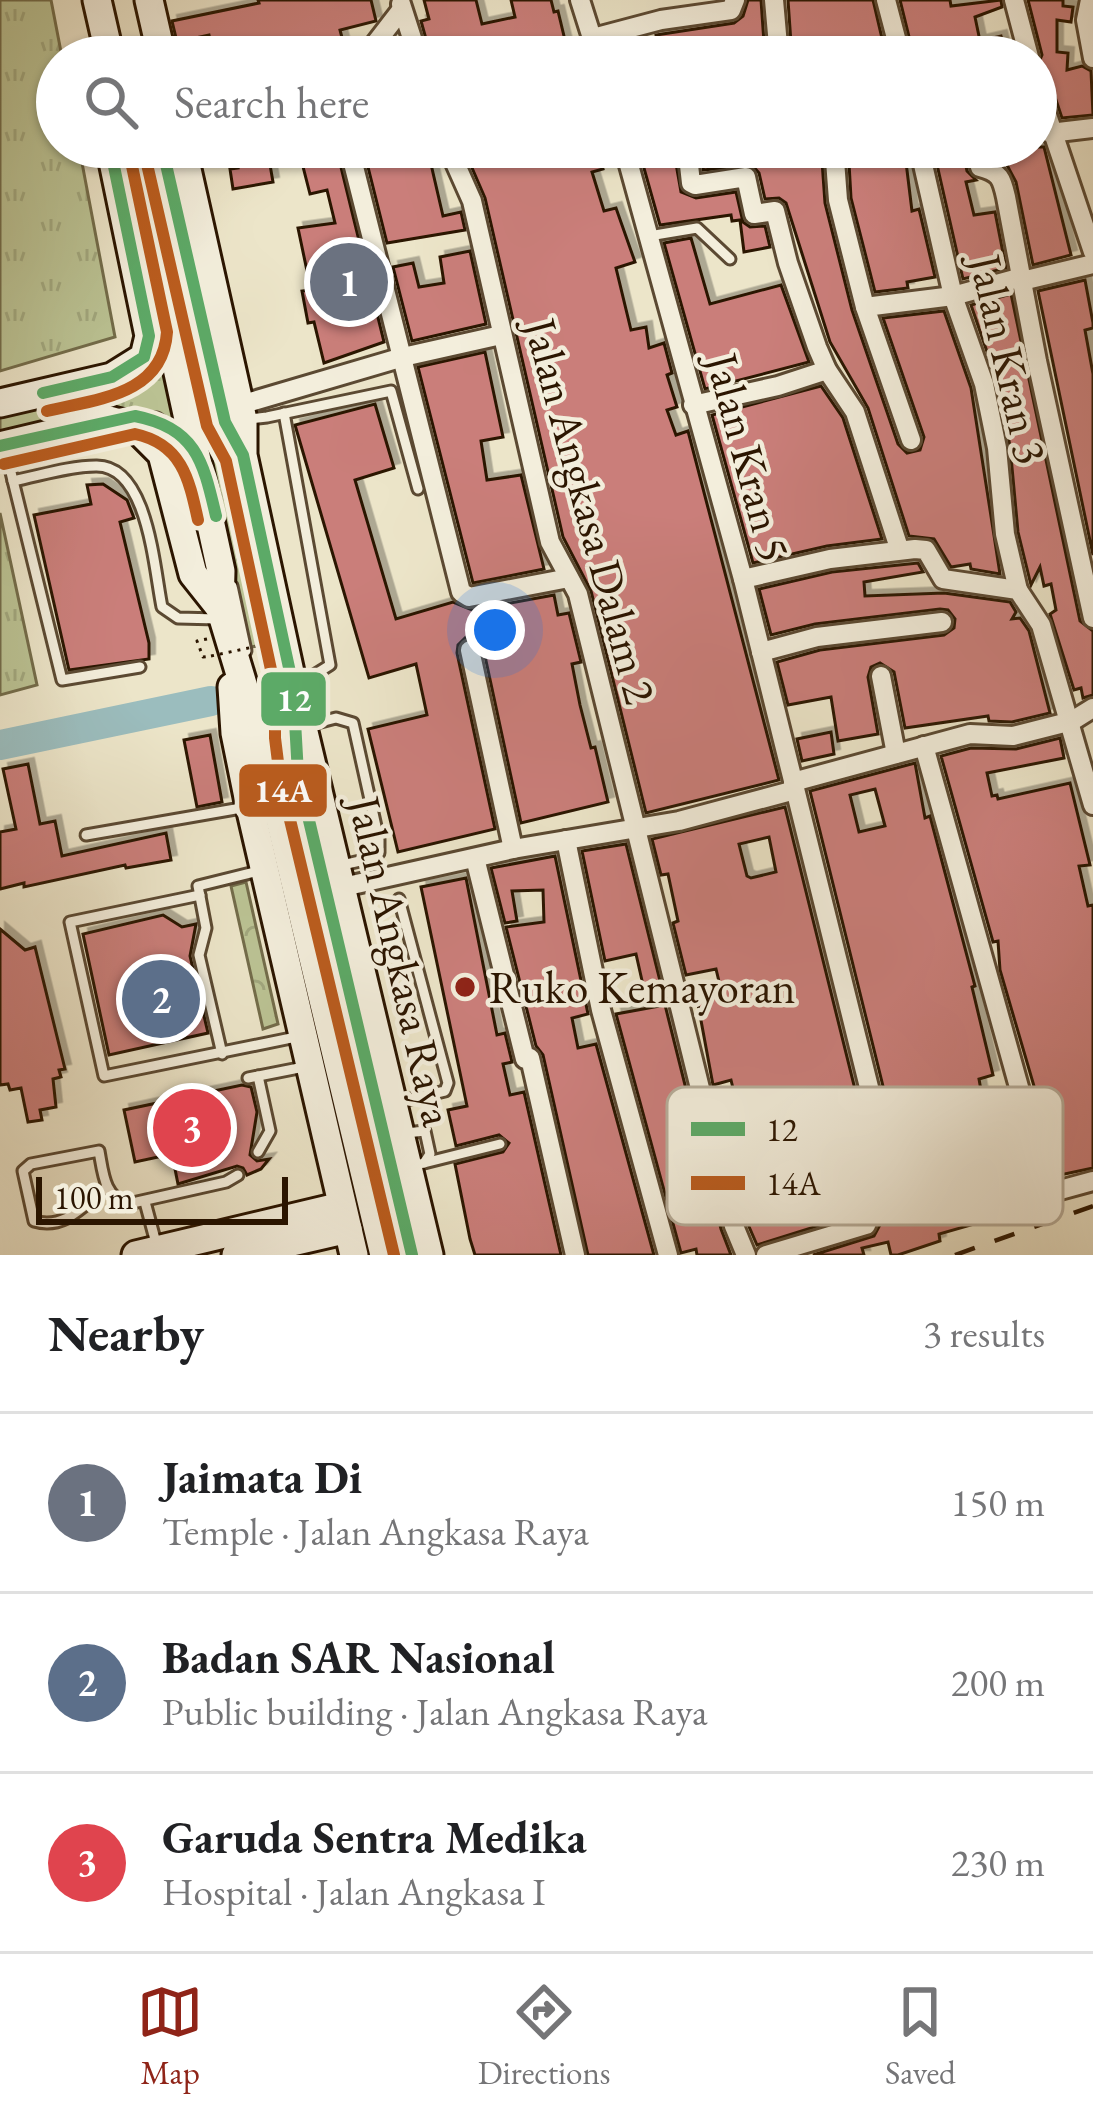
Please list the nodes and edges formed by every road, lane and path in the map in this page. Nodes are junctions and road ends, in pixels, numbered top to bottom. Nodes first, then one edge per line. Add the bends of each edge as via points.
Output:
1 (79, 0) edge
2 (98, 0) edge
3 (580, 0) edge
4 (735, 0) edge
5 (774, 0) edge
6 (886, 0) edge
7 (1014, 0) edge
8 (151, 2) edge
9 (401, 5) edge
10 (1090, 12) edge
11 (87, 36) edge
12 (106, 36) edge
13 (146, 36) edge
14 (158, 36) edge
15 (380, 36) edge
16 (411, 36) edge
17 (592, 36) edge
18 (622, 36) edge
19 (777, 36) edge
20 (895, 36) edge
21 (1023, 36) edge
22 (1093, 58) edge
23 (1093, 128) edge
24 (1057, 132) edge
25 (1057, 161) edge
26 (115, 168) edge
27 (134, 168) edge
28 (178, 168) edge
29 (354, 168) edge
30 (457, 168) edge
31 (630, 168) edge
32 (689, 168) edge
33 (836, 168) edge
34 (924, 168) edge
35 (984, 168) edge
36 (117, 179) junction
37 (142, 203) junction
38 (649, 236) junction
39 (1092, 242) edge
40 (730, 259) dead end
41 (1093, 264) edge
42 (147, 273) junction
43 (1022, 279) junction
44 (953, 296) junction
45 (865, 307) junction
46 (501, 335) junction
47 (403, 357) junction
48 (827, 370) junction
49 (895, 399) junction
50 (0, 403) edge
51 (693, 405) junction
52 (855, 412) junction
53 (284, 413) junction
54 (236, 415) junction
55 (110, 420) junction
56 (911, 440) dead end
57 (2, 445) edge
58 (196, 448) junction
59 (13, 481) junction
60 (418, 490) dead end
61 (899, 548) junction
62 (569, 578) junction
63 (743, 579) junction
64 (1018, 590) junction
65 (221, 613) junction
66 (1093, 618) edge
67 (942, 622) dead end
68 (291, 639) dead end
69 (197, 641) dead end
70 (470, 650) dead end
71 (761, 652) junction
72 (222, 657) junction
73 (140, 667) dead end
74 (881, 676) dead end
75 (293, 683) junction
76 (1093, 708) edge
77 (1072, 722) junction
78 (303, 727) junction
79 (924, 746) junction
80 (896, 754) junction
81 (266, 757) junction
82 (794, 786) junction
83 (1093, 805) edge
84 (250, 807) junction
85 (635, 828) junction
86 (86, 835) dead end
87 (566, 839) junction
88 (513, 849) junction
89 (475, 858) junction
90 (266, 870) junction
91 (341, 876) junction
92 (200, 895) junction
93 (399, 899) dead end
94 (302, 1036) junction
95 (222, 1054) junction
96 (309, 1066) junction
97 (699, 1087) edge
98 (869, 1087) edge
99 (1018, 1087) edge
100 (392, 1103) junction
101 (500, 1144) dead end
102 (258, 1152) dead end
103 (416, 1165) junction
104 (238, 1175) dead end
105 (1093, 1180) edge
106 (107, 1187) junction
107 (1063, 1189) edge
108 (146, 1202) junction
109 (734, 1225) edge
110 (866, 1225) edge
111 (348, 1230) edge
112 (293, 1249) edge
113 (147, 1252) edge
114 (236, 1255) edge
115 (385, 1255) edge
116 (412, 1255) edge
117 (429, 1255) edge
118 (575, 1255) edge
119 (668, 1255) edge
120 (746, 1255) edge
121 (766, 1255) edge

1 - 11 main road
2 - 12 main road
3 - 17 street
4 - 18 street via 731,10 661,20
5 - 19 street
6 - 20 street
7 - 21 street
8 - 13 main road
8 - 14 main road
9 - 15 street
9 - 16 street
10 - 22 street
23 - 24 street
25 - 39 street
26 - 36 main road, Jalan Angkasa Raya
27 - 37 main road, Jalan Angkasa Raya
28 - 54 main road, Jalan Angkasa Raya
29 - 47 street
30 - 46 street, Jalan Angkasa Dalam 2
31 - 38 street, Jalan Kran 5
32 - 48 street via 695,185 746,177 754,214 774,210
33 - 45 street
34 - 44 street, Jalan Kran 3
35 - 43 street via 1001,178
36 - 37 main road
36 - 42 main road, Jalan Angkasa Raya
37 - 42 main road, Jalan Angkasa Raya
38 - 40 lane via 697,228
38 - 51 street, Jalan Kran 5
41 - 43 street
42 - 50 main road, Jalan Angkasa Raya via 144,357 112,377
42 - 58 main road, Jalan Angkasa Raya
43 - 44 street
43 - 66 street
44 - 45 street
44 - 64 street, Jalan Kran 3 via 984,384
45 - 49 street
46 - 47 street
46 - 62 street, Jalan Angkasa Dalam 2 via 550,542
47 - 54 street
47 - 62 street via 461,592
48 - 51 street
48 - 52 street
49 - 52 street
49 - 56 street
51 - 63 street, Jalan Kran 5
52 - 61 street
53 - 54 lane
53 - 60 lane via 391,391
53 - 75 lane via 330,665
54 - 75 main road, Jalan Angkasa Raya
55 - 57 main road
55 - 58 lane via 157,418
55 - 65 main road, Jalan Angkasa Raya via 135,427 162,454 193,574
57 - 59 lane
58 - 65 main road, Jalan Angkasa Raya via 221,571
58 - 81 lane
59 - 65 lane via 115,469 137,498 162,607 178,618
59 - 73 lane via 62,680
61 - 63 street
61 - 64 street via 926,550 943,579
62 - 85 street, Jalan Angkasa Dalam 2
63 - 71 street, Jalan Kran 5
64 - 77 street, Jalan Kran 3 via 1041,625
65 - 72 main road, Jalan Angkasa Raya
67 - 71 street
68 - 72 path, bridge
69 - 72 path via 203,657
70 - 88 street
71 - 82 street, Jalan Kran 5
72 - 81 main road, Jalan Angkasa Raya
72 - 84 main road, Jalan Angkasa Raya
74 - 80 street
75 - 78 main road, Jalan Angkasa Raya
75 - 116 main road, Jalan Angkasa Raya via 298,774
76 - 77 street
77 - 79 street
77 - 83 street, Jalan Kran 3
78 - 91 main road, Jalan Angkasa Raya
78 - 91 lane via 336,718 353,723 379,853
79 - 80 street
79 - 99 street
80 - 82 street
81 - 115 main road, Jalan Angkasa Raya
82 - 85 street
82 - 98 street, Jalan Kran 5
84 - 86 lane
84 - 90 main road, Jalan Angkasa Raya
85 - 87 street
85 - 97 street, Jalan Angkasa Dalam 2
87 - 88 street
87 - 119 street via 601,1010
88 - 89 street
89 - 91 street
89 - 118 street
90 - 92 lane via 198,886
90 - 94 main road, Jalan Angkasa Raya
91 - 100 main road, Jalan Angkasa Raya
92 - 95 lane via 200,955
92 - 95 lane via 70,922 104,1076
93 - 100 lane via 448,1083 445,1091
94 - 95 lane
94 - 96 main road, Jalan Angkasa Raya
96 - 102 lane via 253,1077 270,1131
96 - 111 main road, Jalan Angkasa Raya
100 - 103 main road, Jalan Angkasa Raya
101 - 103 lane
103 - 117 main road, Jalan Angkasa Raya
104 - 108 lane
105 - 107 street
106 - 106 lane via 99,1151 23,1171 34,1221 48,1226
106 - 108 lane via 120,1203
108 - 113 lane
109 - 120 street, Jalan Angkasa Dalam 2
110 - 121 street
111 - 112 main road
111 - 113 main road
112 - 114 main road

